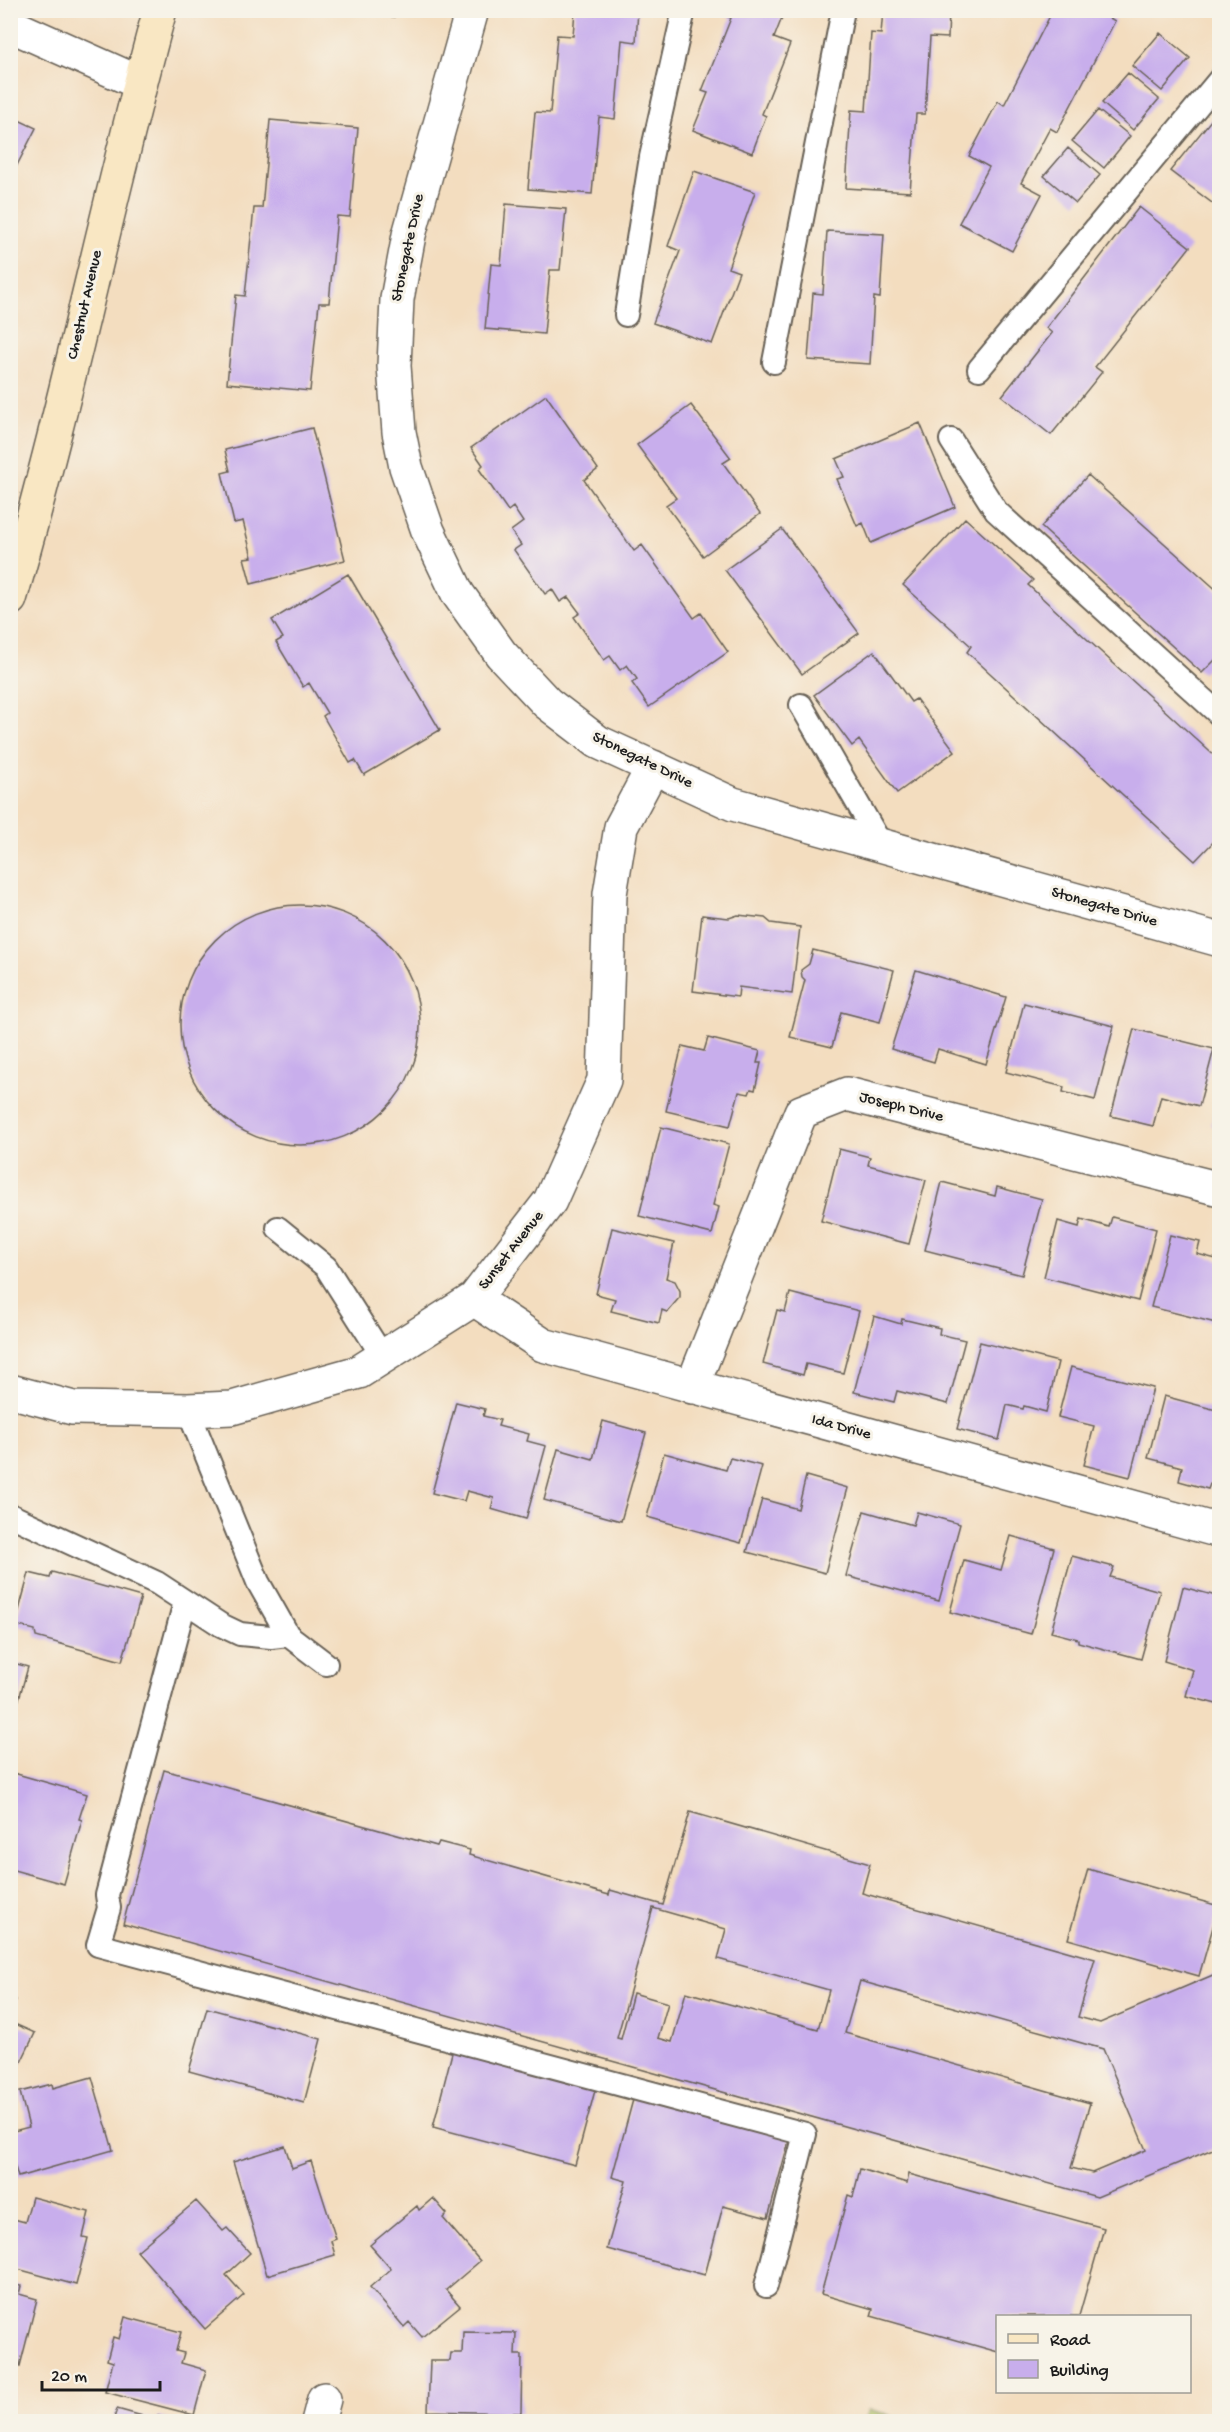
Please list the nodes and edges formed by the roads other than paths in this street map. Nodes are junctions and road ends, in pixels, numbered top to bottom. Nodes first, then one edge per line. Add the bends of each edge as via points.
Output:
1 (160, 10) edge
2 (472, 10) edge
3 (684, 10) edge
4 (843, 10) edge
5 (10, 25) edge
6 (1220, 79) edge
7 (140, 83) junction
8 (626, 315) dead end
9 (774, 362) dead end
10 (979, 369) dead end
11 (951, 440) dead end
12 (10, 599) edge
13 (801, 705) dead end
14 (1220, 715) edge
15 (653, 767) junction
16 (882, 846) junction
17 (1220, 940) edge
18 (1220, 1189) edge
19 (278, 1228) dead end
20 (474, 1299) junction
21 (383, 1357) junction
22 (692, 1387) junction
23 (10, 1391) edge
24 (188, 1410) junction
25 (10, 1515) edge
26 (1220, 1531) edge
27 (185, 1602) junction
28 (288, 1635) junction
29 (326, 1664) dead end
30 (766, 2286) dead end

1 - 7 main road, Chestnut Avenue
2 - 15 street, Stonegate Drive via 409,235 397,299 394,366 406,467 441,562 468,609 501,654 547,703 573,724 598,742
3 - 8 lane via 651,157
4 - 9 lane
5 - 7 street
6 - 10 lane
7 - 12 main road, Chestnut Avenue via 58,424
11 - 14 lane via 996,511
13 - 16 lane
15 - 16 street, Stonegate Drive via 733,804
15 - 20 street, Sunset Avenue via 621,827 610,894 604,1080 550,1202
16 - 17 street, Stonegate Drive
18 - 22 street, Joseph Drive via 847,1094 801,1112
19 - 21 lane via 326,1267
20 - 21 street, Sunset Avenue
20 - 22 street, Ida Drive via 543,1346
21 - 24 street, Sunset Avenue via 359,1372 232,1408
22 - 26 street, Ida Drive
23 - 24 street, Sunset Avenue via 73,1408
24 - 28 lane via 258,1582
25 - 27 lane via 157,1583
27 - 28 lane via 240,1634
27 - 30 lane via 107,1895 109,1908 98,1945 805,2134
28 - 29 lane

